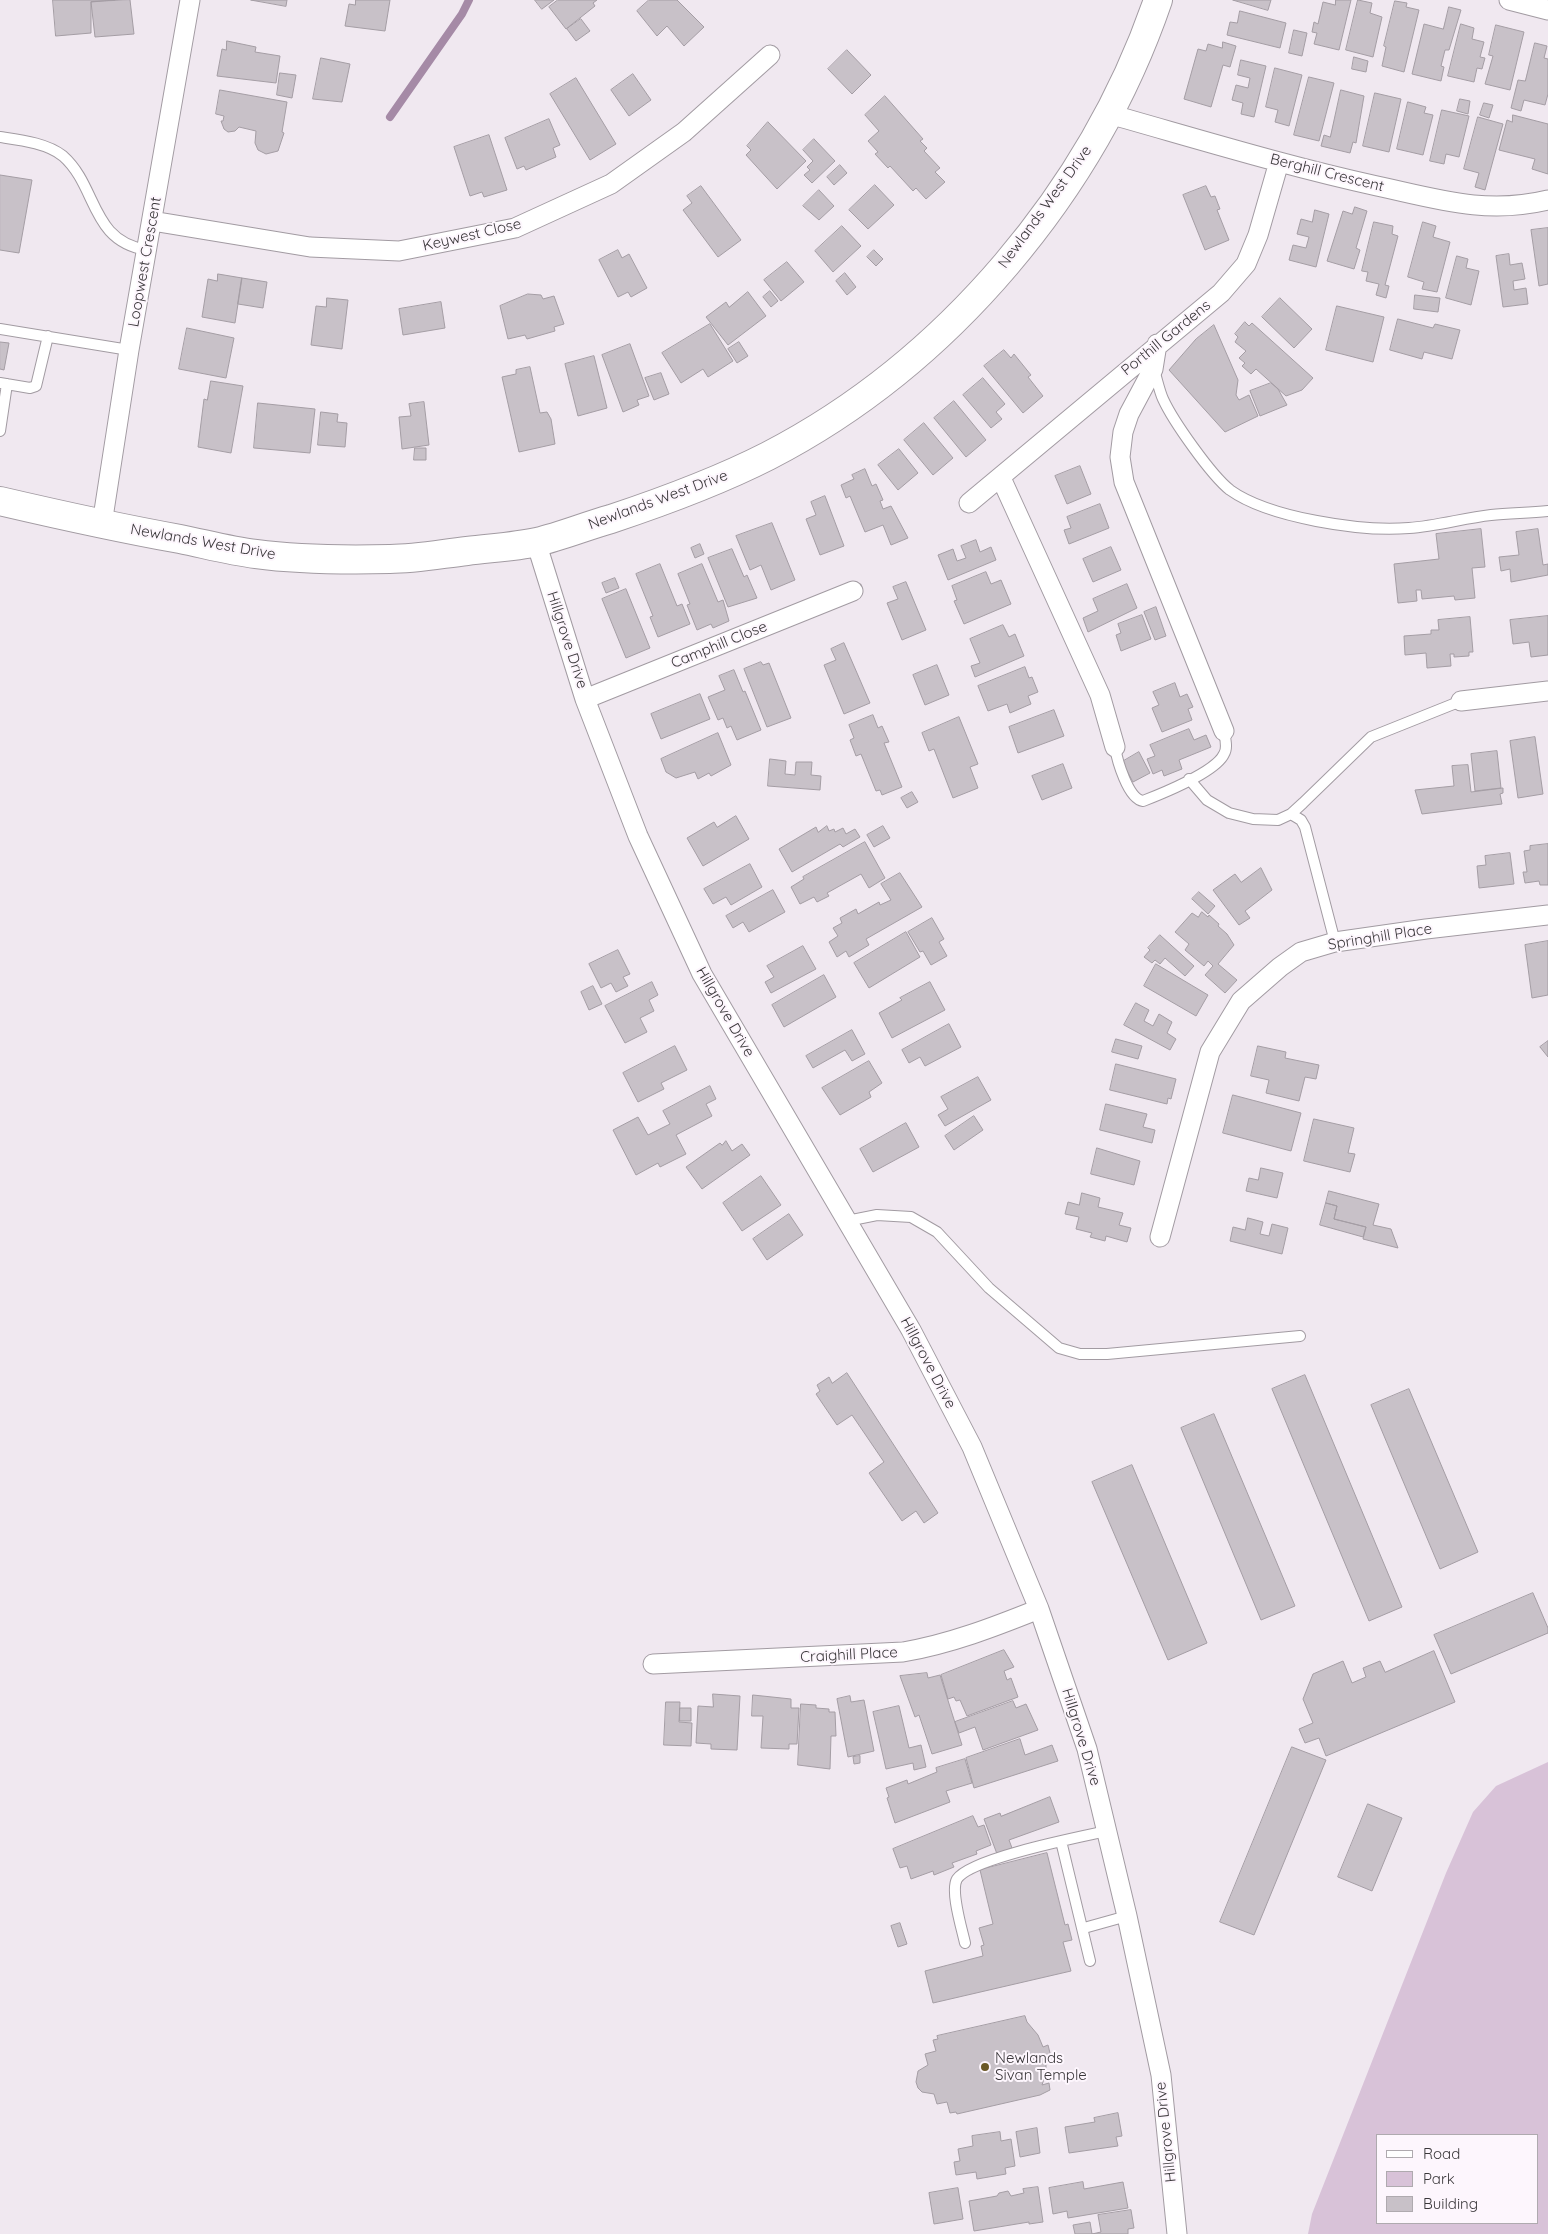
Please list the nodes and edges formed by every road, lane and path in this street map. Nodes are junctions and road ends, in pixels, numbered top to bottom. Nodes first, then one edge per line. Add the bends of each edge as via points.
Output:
1 (190, 0) edge
2 (1158, 0) edge
3 (1509, 0) edge
4 (1548, 10) edge
5 (770, 54) dead end
6 (1109, 114) junction
7 (0, 137) edge
8 (1279, 162) junction
9 (1548, 200) edge
10 (152, 222) junction
11 (147, 250) junction
12 (0, 329) edge
13 (48, 336) junction
14 (1157, 344) junction
15 (129, 350) junction
16 (1153, 369) junction
17 (4, 383) edge
18 (0, 431) edge
19 (1001, 478) junction
20 (0, 502) edge
21 (969, 503) dead end
22 (1548, 511) edge
23 (102, 524) junction
24 (536, 542) junction
25 (853, 591) dead end
26 (1548, 691) edge
27 (586, 699) junction
28 (1461, 701) joint
29 (1224, 731) joint
30 (1115, 746) joint
31 (1189, 780) junction
32 (1291, 814) junction
33 (1548, 916) edge
34 (1335, 942) junction
35 (848, 1221) junction
36 (1160, 1237) dead end
37 (1300, 1336) dead end
38 (1039, 1609) junction
39 (652, 1664) dead end
40 (1107, 1831) junction
41 (1061, 1841) junction
42 (1128, 1916) junction
43 (1084, 1928) junction
44 (965, 1943) dead end
45 (1090, 1961) dead end
46 (1177, 2234) edge

1 - 10 street, Loopwest Crescent
2 - 6 street, Newlands West Drive
3 - 4 street
5 - 10 street, Keywest Close via 684,132 611,184 515,228 399,251 310,247
6 - 8 street, Berghill Crescent
6 - 24 street, Newlands West Drive via 1075,171 989,283 903,365 853,403 770,455 705,486
7 - 11 lane via 47,148 62,156 75,172 106,228 132,248
8 - 9 street, Berghill Crescent via 1459,204 1513,208
8 - 14 street, Porthill Gardens via 1246,264 1221,293
10 - 11 street, Loopwest Crescent
11 - 15 street, Loopwest Crescent
12 - 13 lane
13 - 15 lane
13 - 17 lane via 36,386 30,388
14 - 16 street
14 - 19 street, Porthill Gardens
15 - 23 street, Loopwest Crescent
16 - 22 lane via 1163,399 1212,471 1230,489 1257,504 1299,517 1376,528 1409,528 1491,515
16 - 29 street via 1123,432 1120,456 1124,482
17 - 18 lane
19 - 21 street, Porthill Gardens
19 - 30 street via 1100,695
20 - 23 street, Newlands West Drive
23 - 24 street, Newlands West Drive via 256,554 330,559 395,559
24 - 27 street, Hillgrove Drive
25 - 27 street, Camphill Close
26 - 28 street
27 - 35 street, Hillgrove Drive via 638,836 702,974
28 - 32 lane via 1371,737
29 - 31 lane via 1224,756
30 - 31 lane via 1132,795 1137,800 1151,798
31 - 32 lane via 1207,800 1234,815 1278,820
32 - 34 lane via 1305,827
33 - 34 street, Springhill Place
34 - 36 street, Springhill Place via 1301,952 1280,967 1242,1002 1210,1052
35 - 37 lane via 877,1215 912,1217 937,1232 1028,1324 1059,1348 1080,1354
35 - 38 street, Hillgrove Drive via 911,1330 972,1447
38 - 39 street, Craighill Place via 982,1632 903,1652
38 - 40 street, Hillgrove Drive via 1088,1749
40 - 41 lane
40 - 42 street, Hillgrove Drive
41 - 43 lane
41 - 44 lane via 971,1867 958,1878 956,1898
42 - 43 lane
42 - 46 street, Hillgrove Drive via 1161,2075
43 - 45 lane

